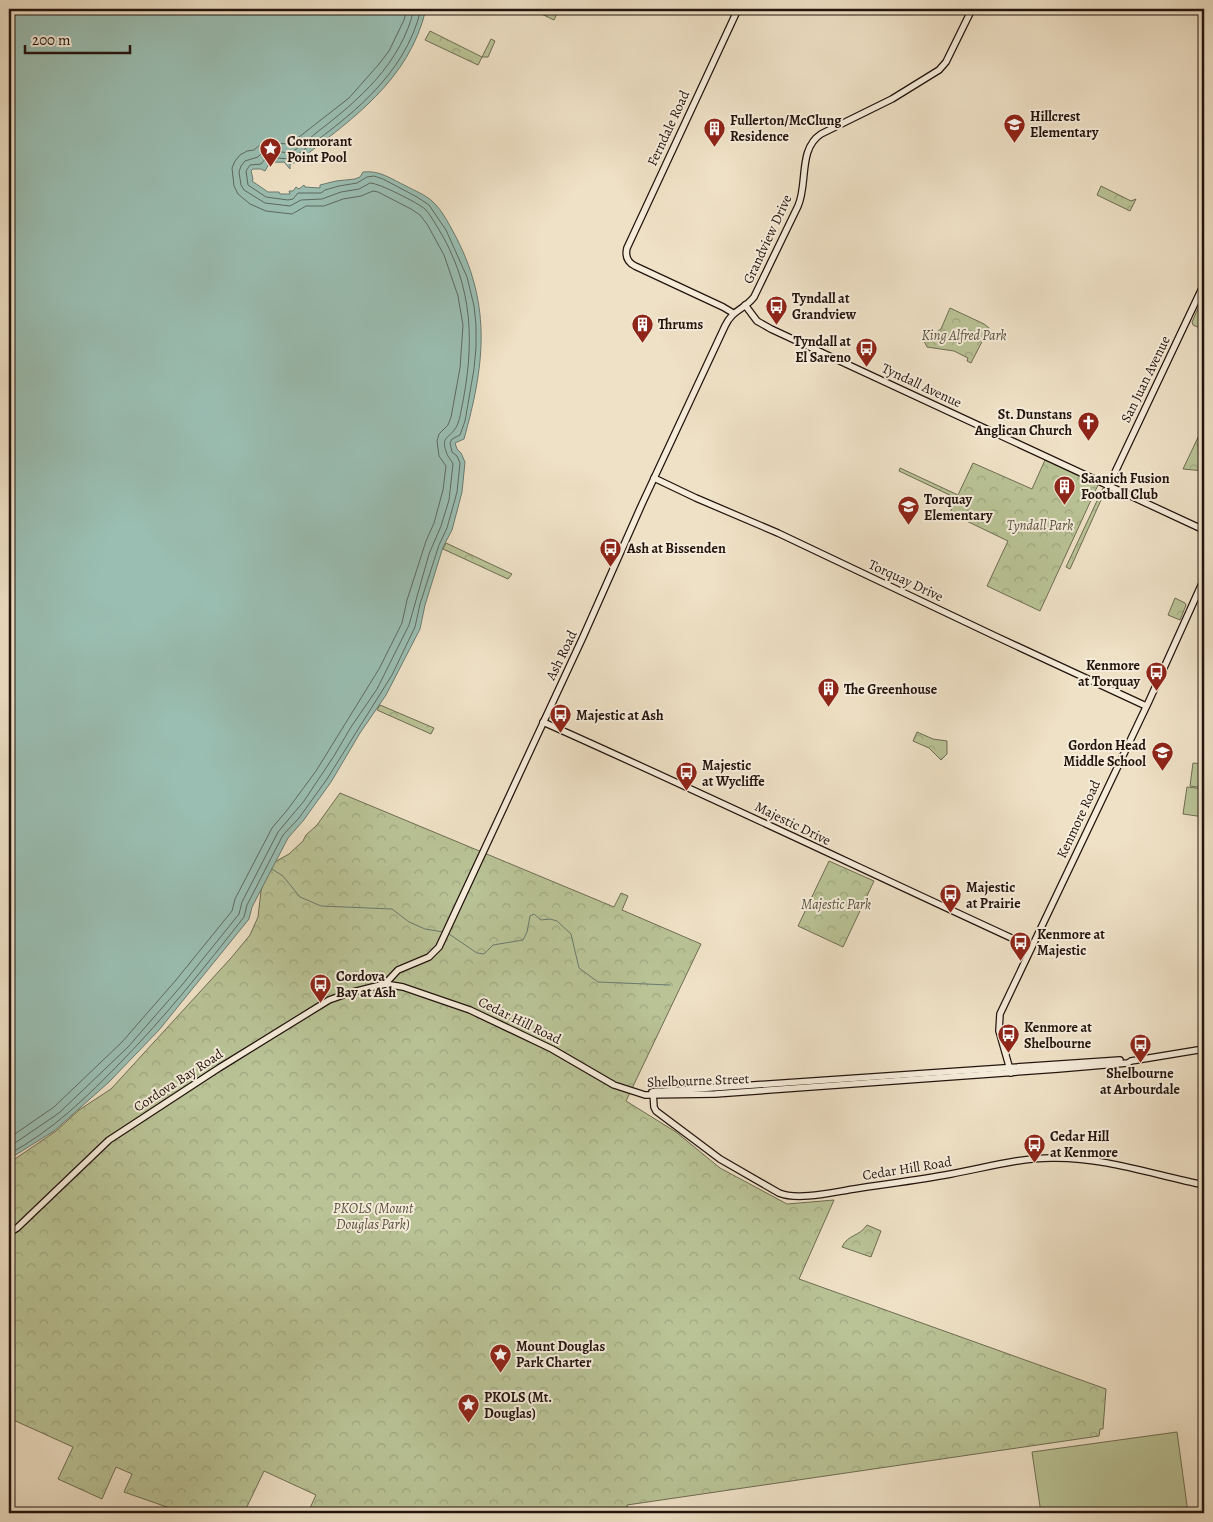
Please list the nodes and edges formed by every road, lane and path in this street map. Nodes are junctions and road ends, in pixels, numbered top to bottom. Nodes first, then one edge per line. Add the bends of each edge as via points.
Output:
1 (738, 9) edge
2 (972, 9) edge
3 (1204, 284) edge
4 (745, 305) junction
5 (733, 314) junction
6 (654, 478) junction
7 (1109, 485) junction
8 (1204, 530) edge
9 (1204, 579) edge
10 (1146, 706) junction
11 (543, 722) junction
12 (1031, 947) junction
13 (385, 984) junction
14 (1204, 1049) edge
15 (1010, 1070) junction
16 (638, 1093) joint
17 (653, 1094) junction
18 (1204, 1186) edge
19 (9, 1233) edge

1 - 5 street, Ferndale Road via 627,248 627,258 632,265
2 - 4 street, Grandview Drive via 939,70 813,141 807,153 800,202 754,298
3 - 7 street, San Juan Avenue
4 - 5 street, Grandview Drive
4 - 7 street, Tyndall Avenue via 757,322 770,329
5 - 6 street, Ash Road
6 - 10 street, Torquay Drive
6 - 11 street, Ash Road
7 - 8 street, Tyndall Avenue
9 - 10 street, Kenmore Road
10 - 12 street, Kenmore Road
11 - 12 street, Majestic Drive
11 - 13 street, Ash Road via 439,947 429,957 398,970
12 - 15 street, Kenmore Road via 998,1020
13 - 16 street, Cedar Hill Road via 470,1010 552,1049 614,1085
13 - 19 street, Cordova Bay Road via 329,1000 109,1140
14 - 15 street, Shelbourne Street via 1131,1061
15 - 17 street, Shelbourne Street
16 - 17 street, Shelbourne Street
17 - 18 street, Cedar Hill Road via 656,1111 720,1159 788,1196 835,1192 1053,1158 1122,1166

